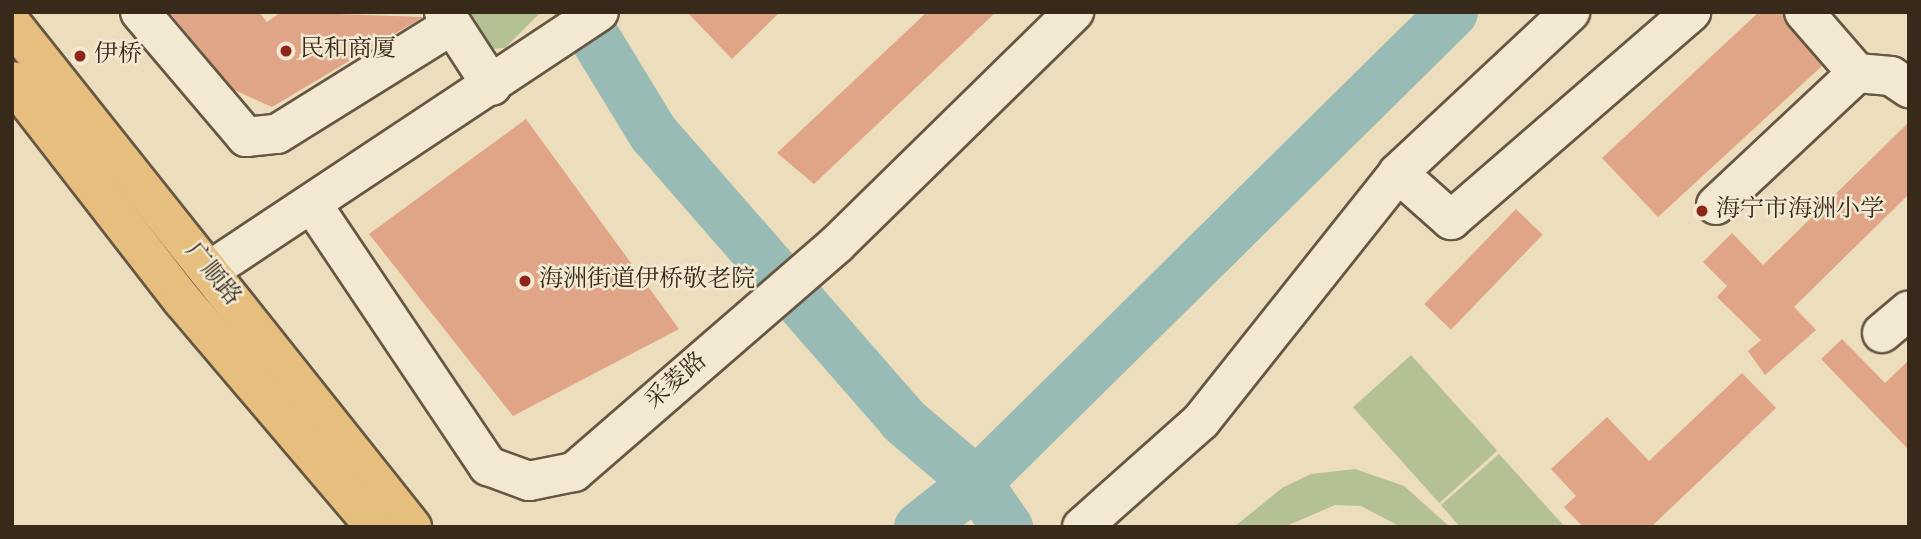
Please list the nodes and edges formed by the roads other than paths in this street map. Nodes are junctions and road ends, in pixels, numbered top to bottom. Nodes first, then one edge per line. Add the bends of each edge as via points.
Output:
1 (140, 12) edge
2 (599, 12) edge
3 (1074, 12) edge
4 (1570, 12) edge
5 (1691, 12) edge
6 (1804, 12) edge
7 (448, 18) edge
8 (12, 24) edge
9 (1857, 73) junction
10 (12, 81) edge
11 (492, 86) junction
12 (1909, 88) edge
13 (1398, 173) junction
14 (312, 204) junction
15 (1716, 205) dead end
16 (209, 271) junction
17 (1094, 518) edge
18 (375, 527) edge
19 (412, 527) edge

1 - 7 street via 246,137 277,134
2 - 11 street
3 - 14 street, 采菱路 via 837,244 574,472 529,481 488,466
4 - 13 street
5 - 13 street via 1451,220
6 - 9 street
7 - 11 street
8 - 16 main road, 广顺路
9 - 12 street via 1891,76
9 - 15 street
10 - 18 main road, 广顺路 via 182,300
11 - 14 street
13 - 17 street via 1201,421
14 - 16 street
16 - 19 main road, 广顺路

